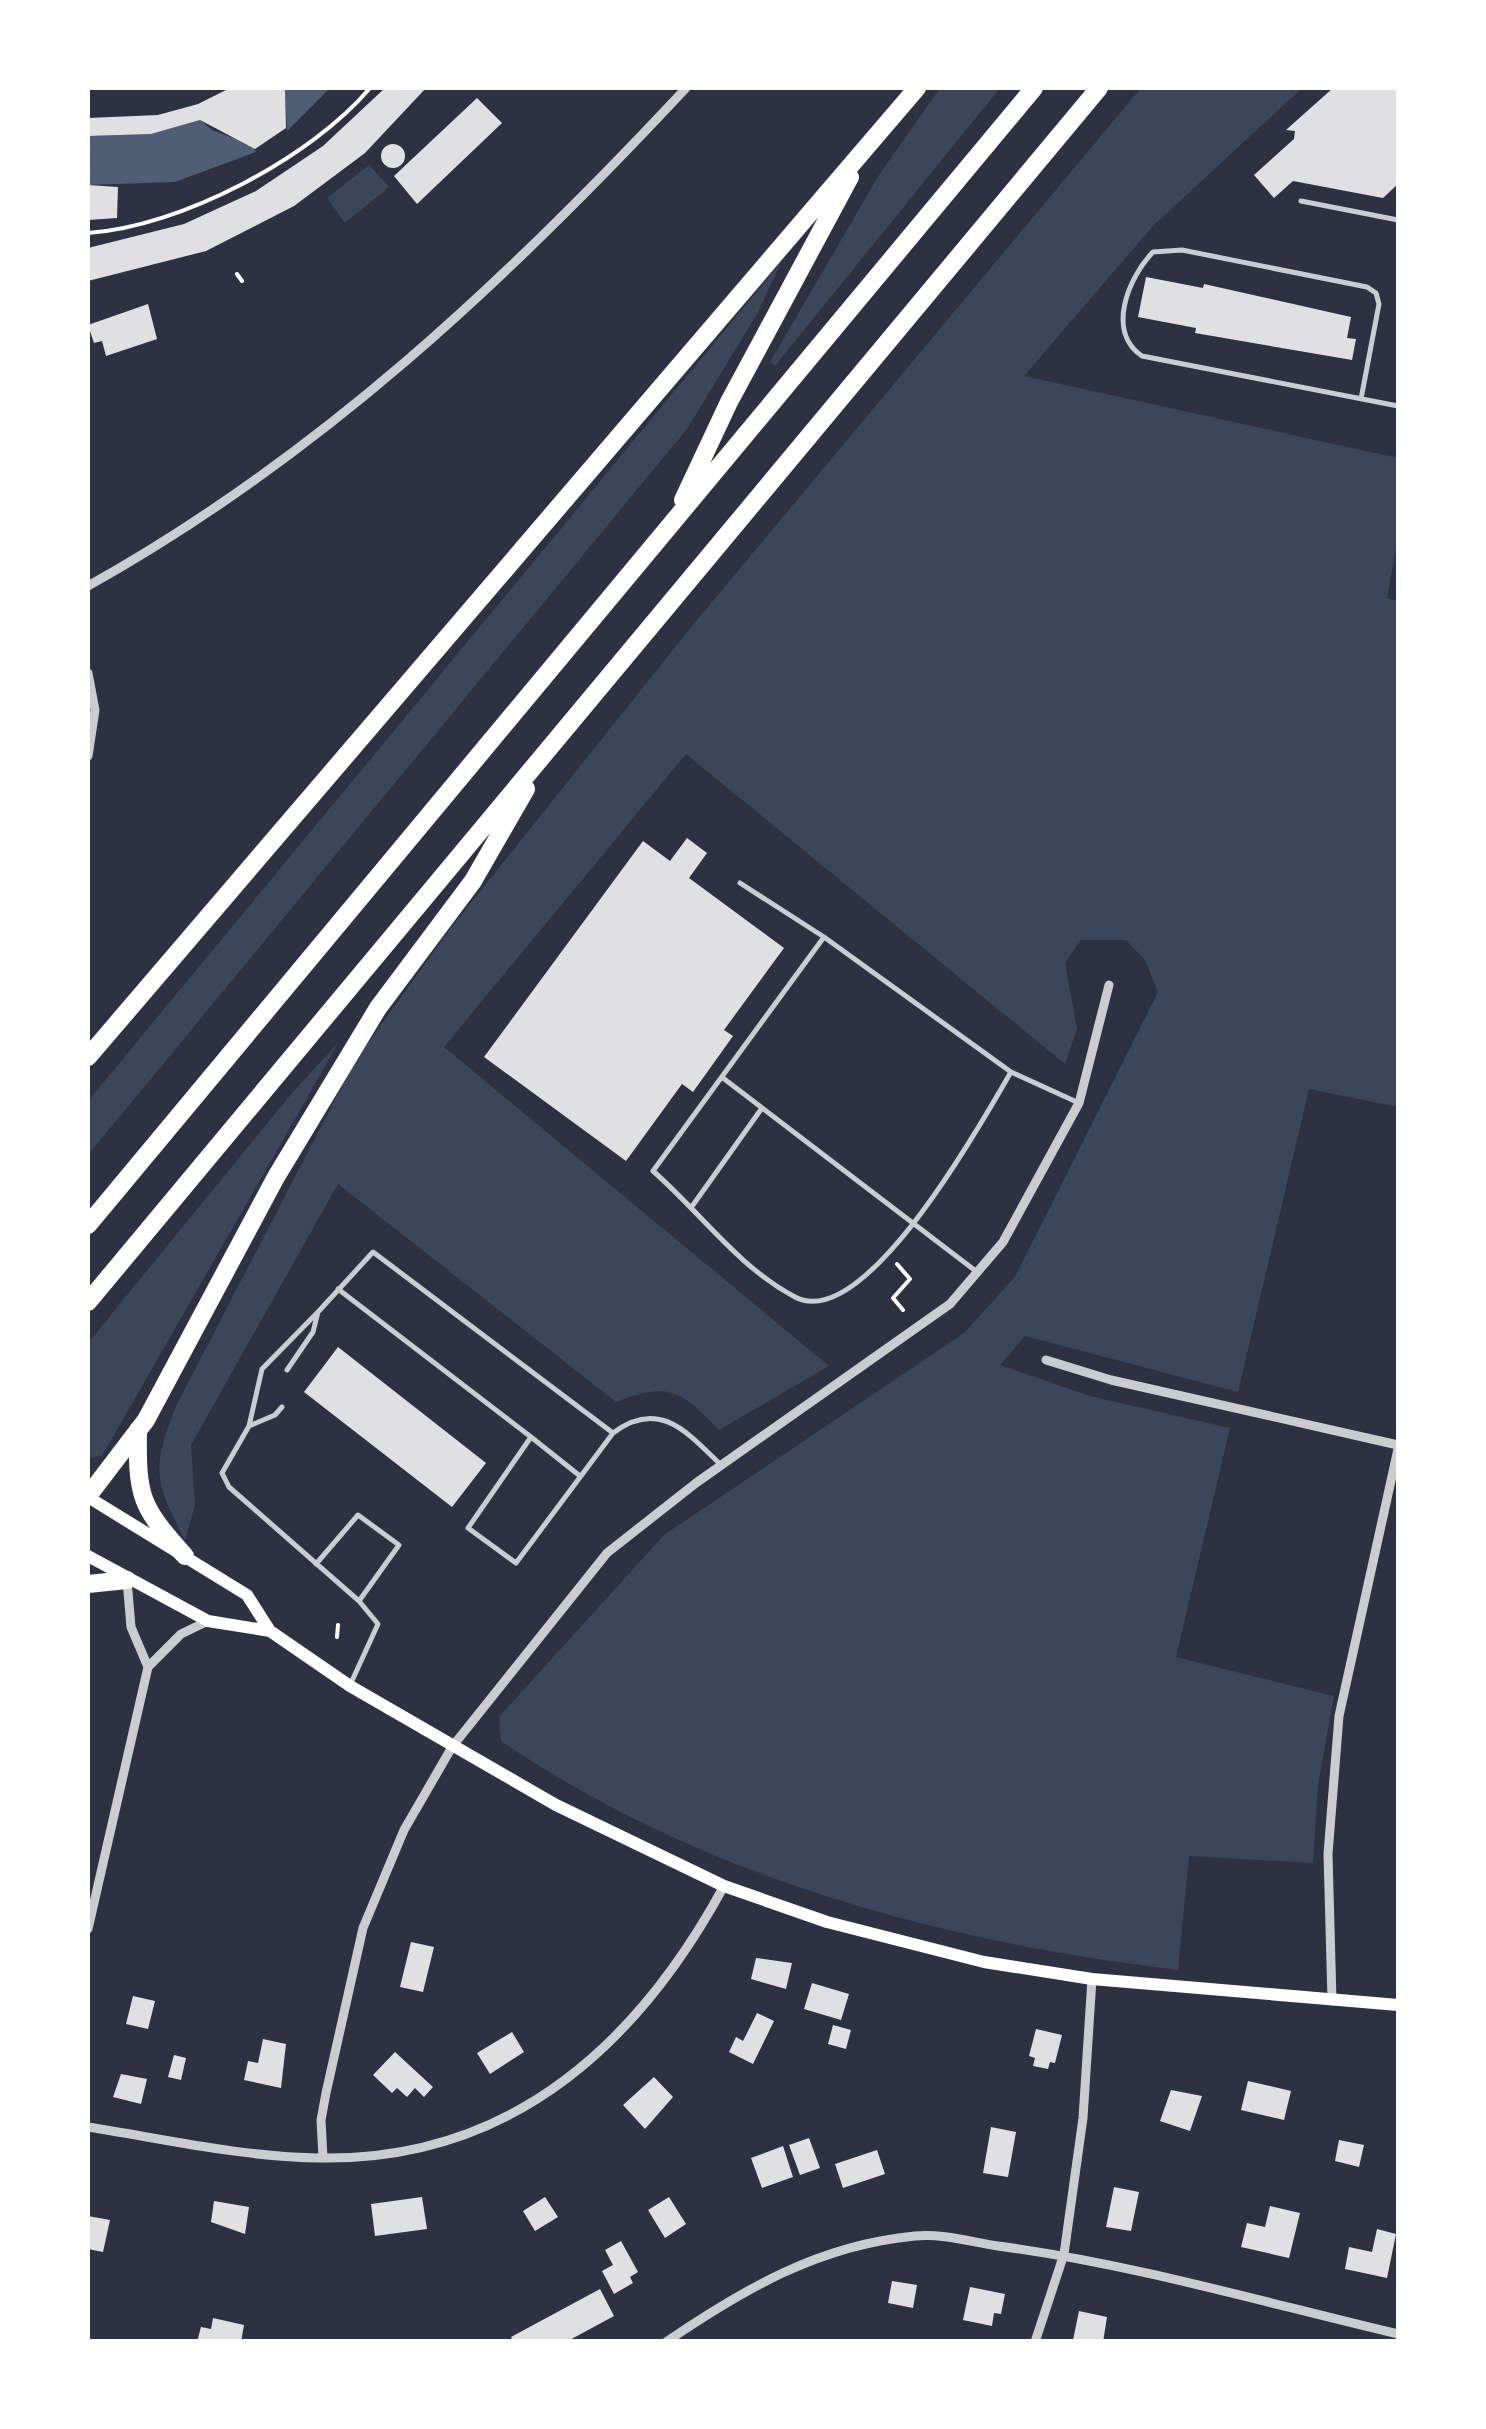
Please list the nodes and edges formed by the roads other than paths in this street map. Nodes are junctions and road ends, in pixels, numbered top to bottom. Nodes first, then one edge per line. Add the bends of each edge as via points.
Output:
1 (686, 88) edge
2 (916, 88) edge
3 (1034, 88) edge
4 (1100, 88) edge
5 (864, 150) junction
6 (1300, 201) dead end
7 (1398, 220) edge
8 (1361, 399) junction
9 (1398, 406) edge
10 (672, 524) junction
11 (91, 584) edge
12 (88, 673) edge
13 (552, 745) junction
14 (88, 756) edge
15 (740, 883) dead end
16 (824, 937) junction
17 (1108, 985) dead end
18 (88, 1057) edge
19 (1012, 1072) junction
20 (723, 1078) junction
21 (1079, 1103) junction
22 (762, 1108) junction
23 (693, 1205) junction
24 (917, 1224) junction
25 (88, 1226) edge
26 (977, 1272) junction
27 (338, 1290) junction
28 (88, 1302) edge
29 (318, 1312) junction
30 (1046, 1360) dead end
31 (286, 1370) dead end
32 (282, 1406) dead end
33 (249, 1426) junction
34 (138, 1430) junction
35 (613, 1433) junction
36 (531, 1438) junction
37 (1398, 1447) edge
38 (722, 1466) junction
39 (580, 1476) junction
40 (88, 1496) edge
41 (88, 1556) edge
42 (185, 1556) junction
43 (316, 1564) junction
44 (127, 1580) junction
45 (88, 1584) edge
46 (359, 1602) junction
47 (208, 1621) junction
48 (270, 1631) junction
49 (148, 1667) junction
50 (350, 1686) junction
51 (452, 1748) junction
52 (724, 1886) junction
53 (88, 1929) edge
54 (1092, 1979) junction
55 (1332, 2000) junction
56 (1398, 2005) edge
57 (88, 2127) edge
58 (323, 2158) junction
59 (1064, 2254) junction
60 (1398, 2334) edge
61 (666, 2342) edge
62 (1035, 2342) edge

1 - 11 street via 560,223 386,381 267,474
2 - 5 highway
3 - 10 highway
4 - 13 highway
5 - 10 highway via 729,402
5 - 18 highway
6 - 7 lane
8 - 8 lane via 1142,356 1122,331 1141,265 1153,252 1182,250 1367,286 1379,304
8 - 9 lane
10 - 25 highway
12 - 14 street via 94,710
13 - 28 highway
13 - 34 highway via 473,881 378,1008 276,1177
15 - 16 lane
16 - 19 lane
16 - 20 lane
17 - 21 street
19 - 21 lane
19 - 24 lane
20 - 22 lane
20 - 23 lane via 653,1170
21 - 26 street via 1003,1242
22 - 23 lane
22 - 24 lane
23 - 24 lane via 718,1240 797,1298 813,1302 832,1297
24 - 26 lane
26 - 38 street via 950,1304
27 - 29 lane
27 - 35 lane via 372,1252
27 - 36 lane
29 - 31 lane via 313,1332
29 - 33 lane via 262,1369
30 - 37 street
32 - 33 lane
33 - 43 lane via 222,1473 229,1487
34 - 40 highway
34 - 42 highway via 138,1481 148,1515
35 - 38 lane via 633,1418 659,1418
35 - 39 lane
36 - 39 lane
36 - 39 lane via 468,1528 516,1563
37 - 55 street via 1339,1716 1328,1854
38 - 51 street via 606,1553
40 - 42 main road
41 - 44 main road
42 - 48 main road via 247,1595
43 - 46 lane
43 - 46 lane via 358,1515 399,1545
44 - 45 highway
44 - 47 main road
44 - 49 street via 131,1627
46 - 50 lane via 378,1624
47 - 48 main road
47 - 49 street via 181,1634
48 - 50 main road
49 - 53 street
50 - 51 main road
51 - 52 main road
51 - 58 street via 404,1830 363,1928 323,2106
52 - 54 main road via 905,1944
52 - 58 street via 688,1951 645,2008 546,2097 444,2141
54 - 55 main road
54 - 59 street via 1083,2118
55 - 56 main road
57 - 58 street
59 - 60 street
59 - 61 street via 918,2235 840,2250 745,2289
59 - 62 street

